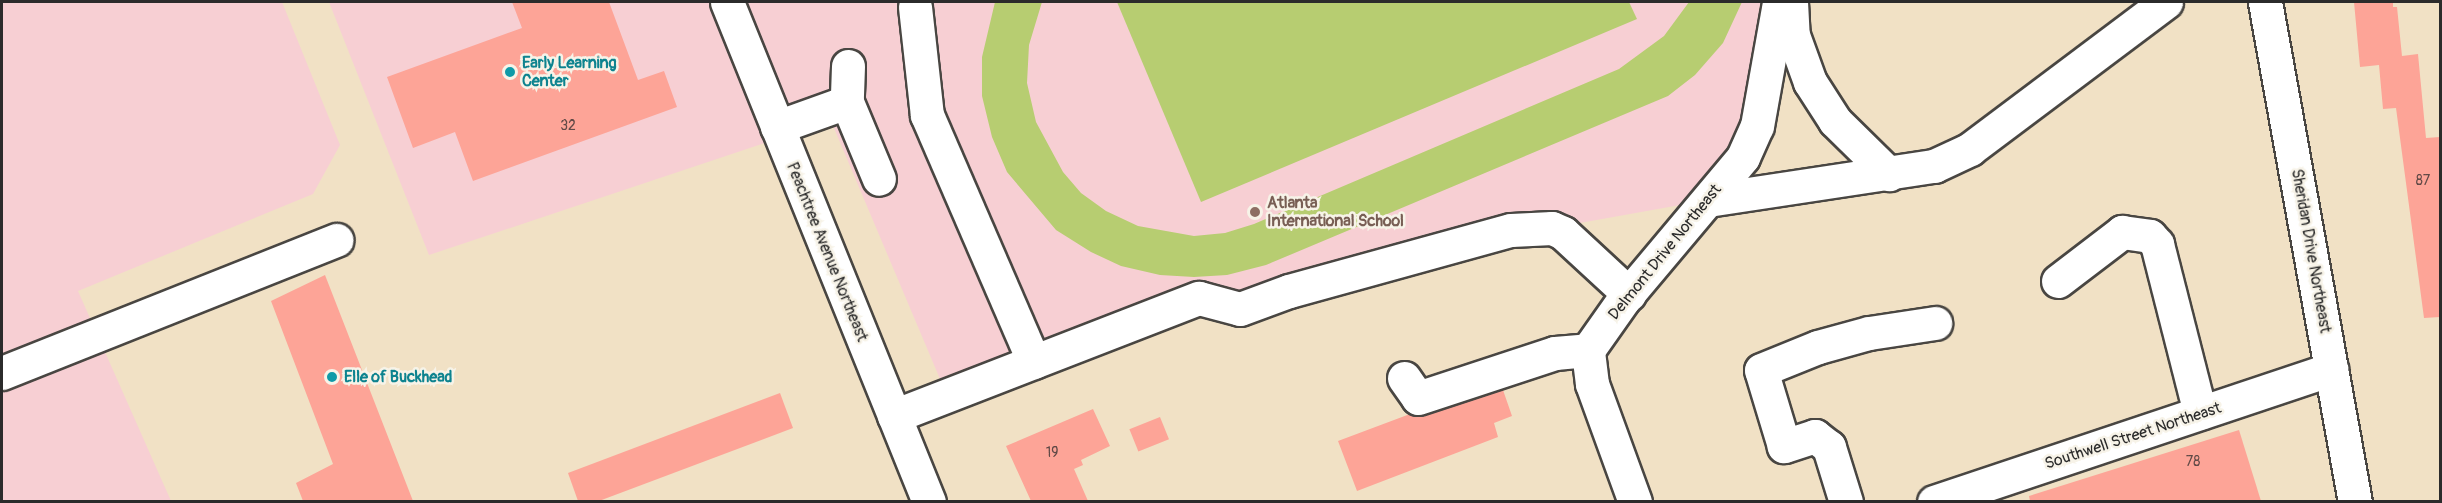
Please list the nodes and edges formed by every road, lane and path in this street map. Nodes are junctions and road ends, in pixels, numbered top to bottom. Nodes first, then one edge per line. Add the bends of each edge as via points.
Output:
1 (727, 2) edge
2 (1779, 2) edge
3 (1791, 2) edge
4 (2166, 2) edge
5 (2265, 2) edge
6 (915, 7) dead end
7 (848, 66) dead end
8 (847, 102) junction
9 (777, 127) junction
10 (1889, 174) junction
11 (879, 178) dead end
12 (1708, 200) junction
13 (336, 240) dead end
14 (2058, 281) dead end
15 (1629, 294) junction
16 (1935, 323) dead end
17 (1588, 350) junction
18 (1034, 362) junction
19 (2331, 369) junction
20 (2, 373) edge
21 (1404, 378) dead end
22 (2200, 413) junction
23 (894, 416) junction
24 (928, 501) edge
25 (1635, 501) edge
26 (1846, 501) edge
27 (1935, 501) edge
28 (2355, 501) edge

1 - 9 street, Peachtree Avenue Northeast
2 - 12 street, Delmont Drive Northeast via 1757,126 1743,157
3 - 10 street via 1793,35 1810,82 1835,121
4 - 10 street via 1970,149 1934,166
5 - 19 street, Sheridan Drive Northeast
6 - 18 street via 927,115
7 - 8 street
8 - 9 street
8 - 11 street
9 - 23 street, Peachtree Avenue Northeast
10 - 12 street
12 - 15 street, Delmont Drive Northeast
13 - 20 street
14 - 22 street via 2122,232 2150,236 2157,244
15 - 17 street, Delmont Drive Northeast
15 - 18 street via 1563,233 1552,228 1523,228 1289,291 1240,309 1198,298
16 - 26 street via 1869,333 1818,347 1761,370 1784,446 1815,436 1829,447
17 - 21 street via 1555,353 1418,398
17 - 25 street via 1592,384
18 - 23 street
19 - 22 street, Southwell Street Northeast
19 - 28 street, Sheridan Drive Northeast
22 - 27 street, Southwell Street Northeast
23 - 24 street, Peachtree Avenue Northeast

